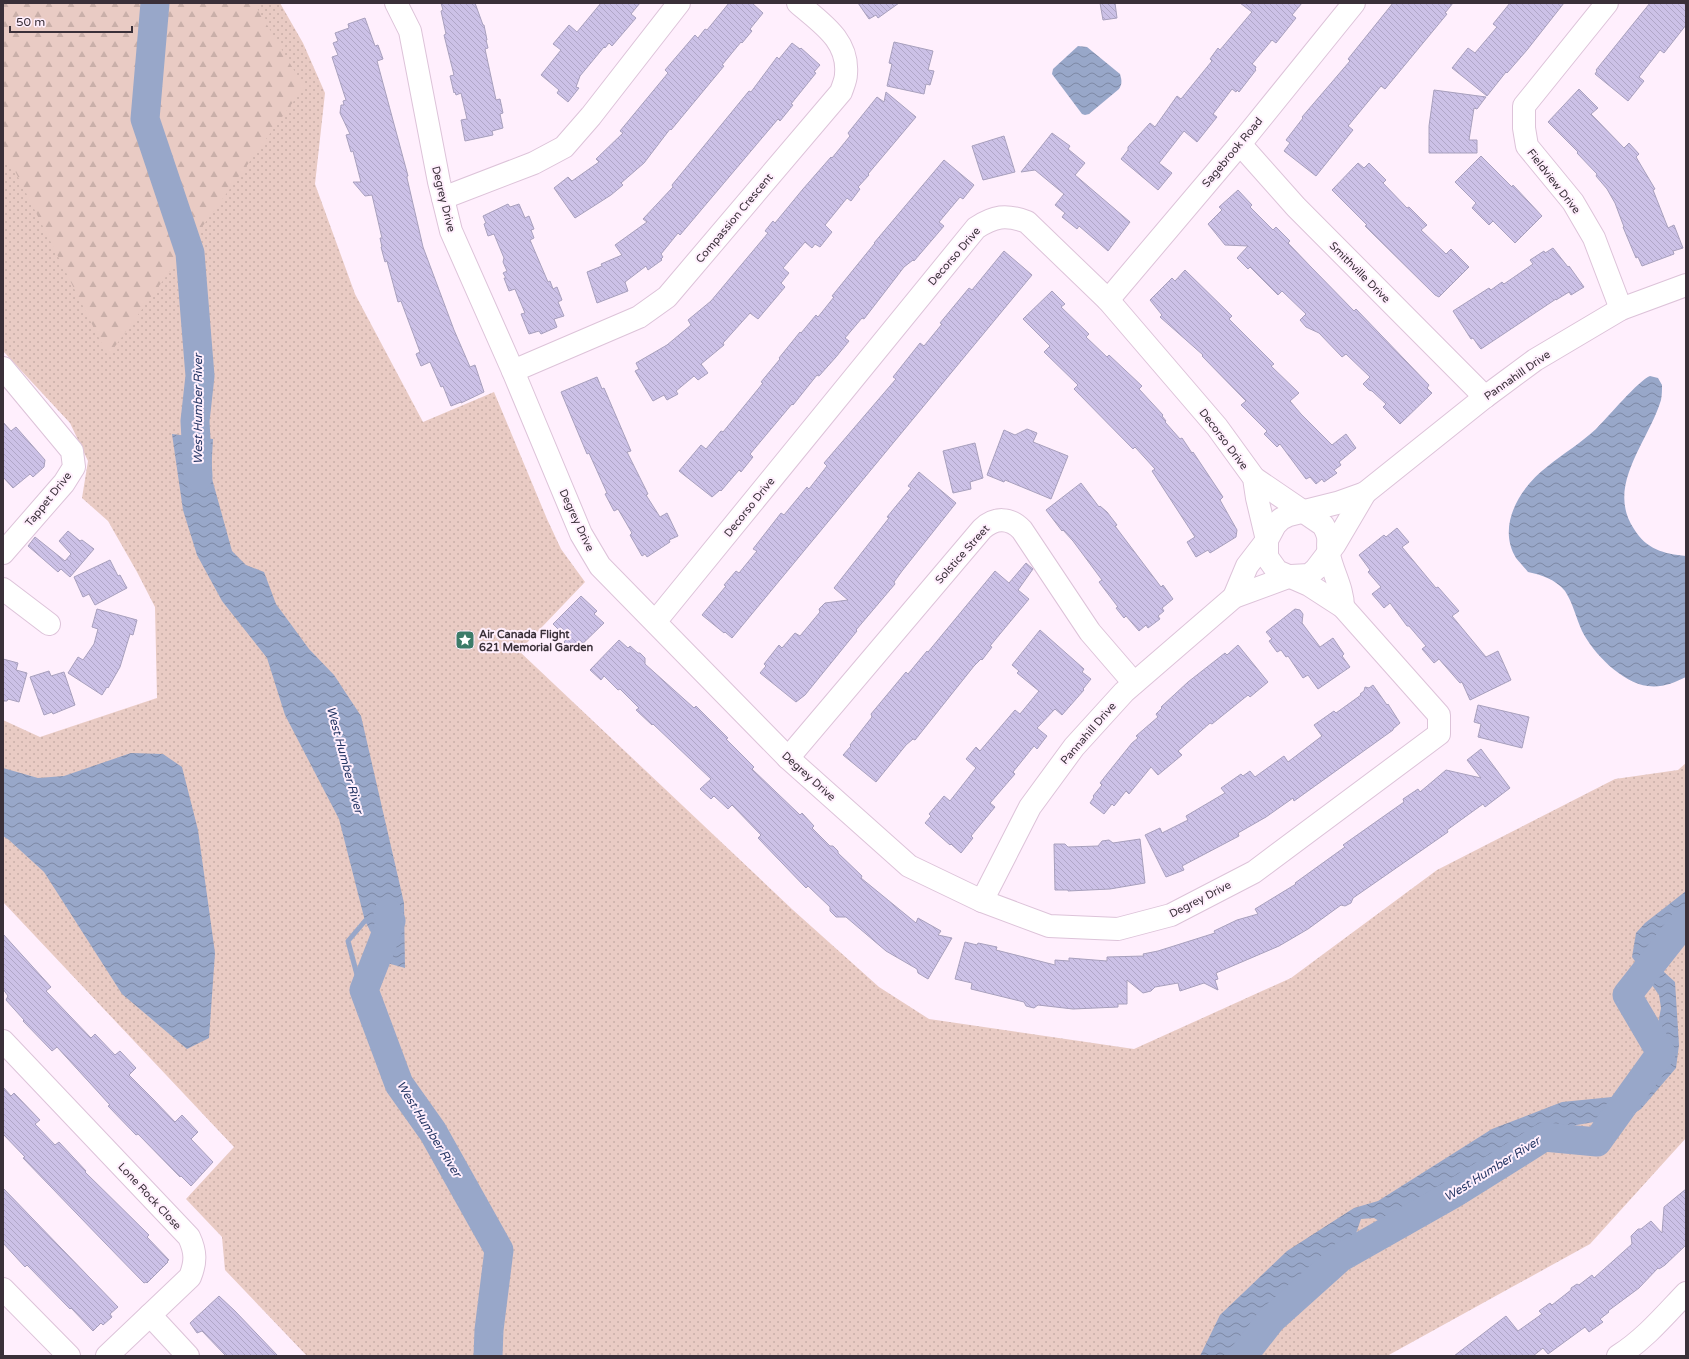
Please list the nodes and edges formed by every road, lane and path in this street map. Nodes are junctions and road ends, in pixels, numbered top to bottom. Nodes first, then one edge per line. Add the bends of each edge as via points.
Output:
1 (396, 3) edge
2 (679, 3) edge
3 (798, 3) edge
4 (1354, 3) edge
5 (1607, 3) edge
6 (1240, 144) junction
7 (443, 198) junction
8 (1686, 285) edge
9 (1108, 300) junction
10 (1621, 309) junction
11 (3, 368) edge
12 (513, 371) junction
13 (1485, 397) junction
14 (1254, 478) junction
15 (1365, 493) junction
16 (1303, 512) junction
17 (1267, 540) junction
18 (3, 553) edge
19 (1328, 553) junction
20 (1291, 576) junction
21 (3, 589) edge
22 (1234, 597) junction
23 (1343, 607) junction
24 (655, 622) junction
25 (49, 624) dead end
26 (1134, 684) junction
27 (788, 758) junction
28 (982, 901) junction
29 (3, 1041) edge
30 (3, 1289) edge
31 (1686, 1293) edge
32 (150, 1315) junction
33 (69, 1356) edge
34 (107, 1356) edge
35 (188, 1356) edge
36 (1618, 1356) edge

1 - 7 street, Degrey Drive via 410,31
2 - 7 street via 592,116 564,148 534,164
3 - 12 street, Compassion Crescent via 839,40 846,57 846,75 841,92 667,297 640,317
4 - 6 street, Sagebrook Road
5 - 10 street, Fieldview Drive via 1524,106 1524,128 1527,146 1573,202 1594,238
6 - 9 street, Sagebrook Road
6 - 13 street, Smithville Drive via 1294,206
7 - 12 street, Degrey Drive via 451,231
8 - 10 street, Pannahill Drive
9 - 14 street, Decorso Drive via 1217,427
9 - 24 street, Decorso Drive via 1027,222 1014,217 1000,217 976,228
10 - 13 street, Pannahill Drive via 1535,360
11 - 18 street, Tappet Drive via 72,451 74,467 64,483
12 - 24 street, Degrey Drive via 581,534 600,566
13 - 15 street, Pannahill Drive
14 - 16 street
14 - 17 street, Decorso Drive
15 - 16 street, Pannahill Drive
15 - 19 street, Pannahill Drive
16 - 17 street, Pannahill Drive via 1281,519
16 - 19 street via 1326,529
17 - 20 street via 1267,558 1278,571
17 - 22 street, Pannahill Drive via 1247,566
19 - 20 street, Pannahill Drive via 1309,575
19 - 23 street via 1341,591
20 - 22 street, Pannahill Drive
20 - 23 street, Degrey Drive
21 - 25 street
22 - 26 street, Pannahill Drive
23 - 28 street, Degrey Drive via 1439,716 1439,734 1254,872 1171,915 1118,929 1049,926
24 - 27 street, Degrey Drive
26 - 27 street, Solstice Street via 1090,632 1022,530 1010,521 995,520 982,529
26 - 28 street, Pannahill Drive via 1074,747 1030,807
27 - 28 street, Degrey Drive via 909,866
29 - 32 street, Lone Rock Close via 189,1237 196,1257 190,1277
30 - 33 street
31 - 36 street via 1655,1325
32 - 34 street, Lone Rock Close
32 - 35 street

